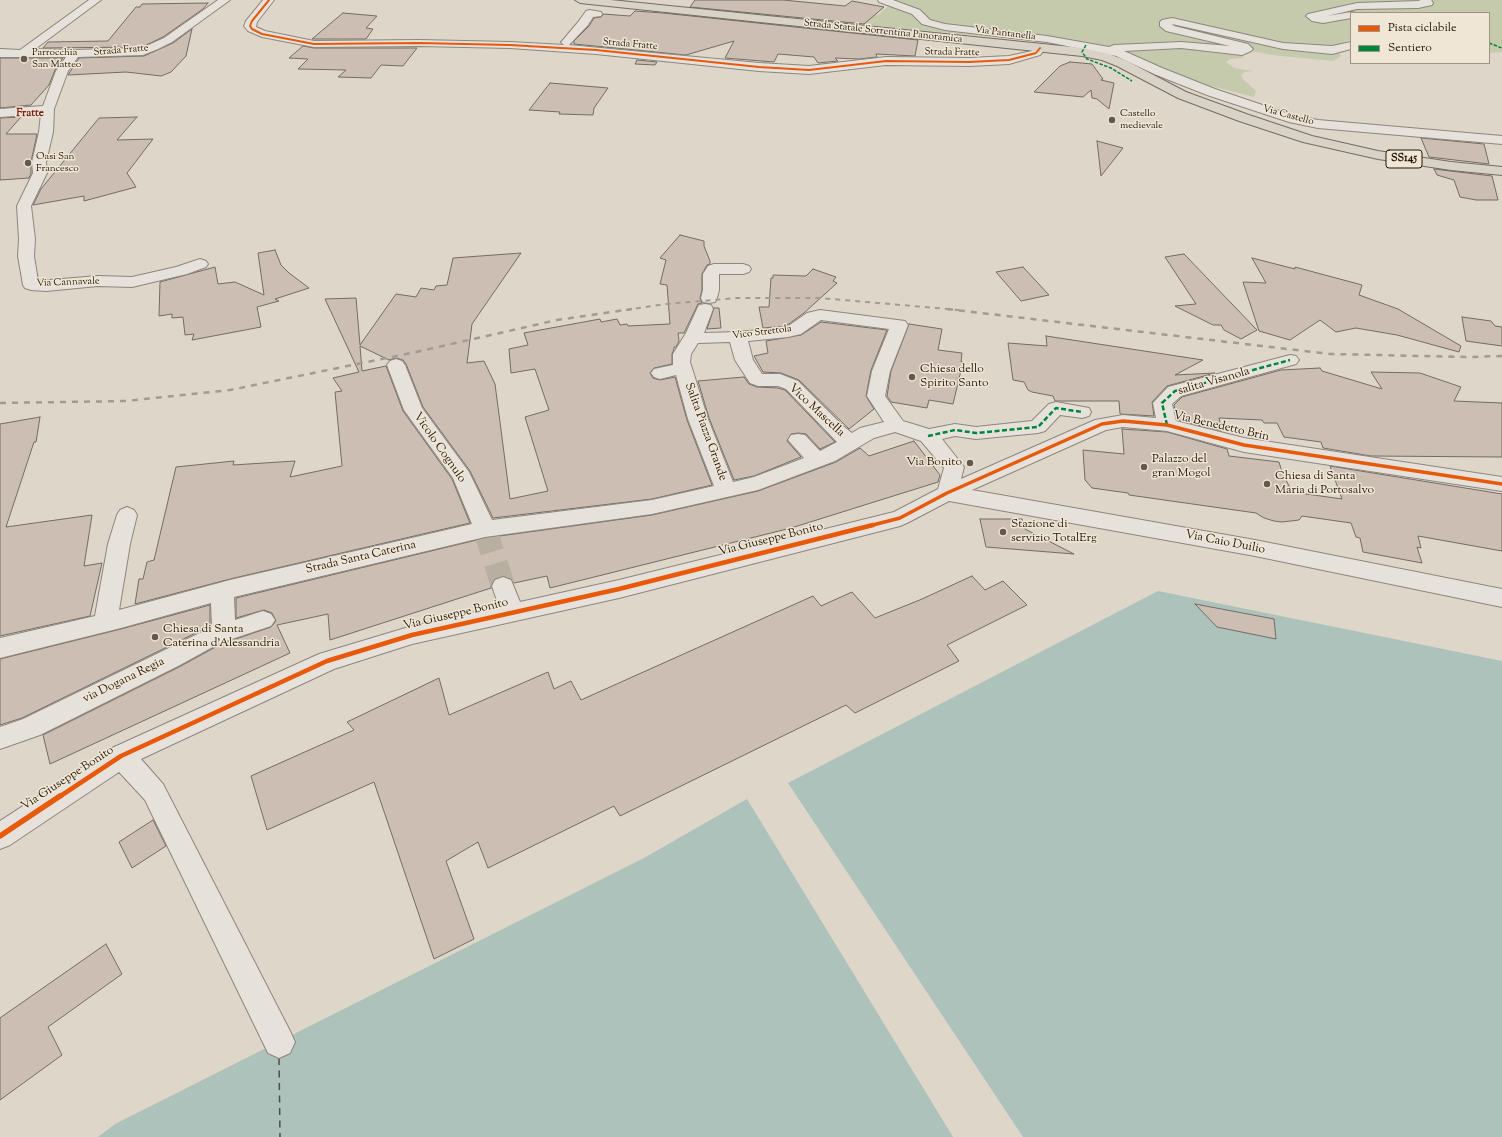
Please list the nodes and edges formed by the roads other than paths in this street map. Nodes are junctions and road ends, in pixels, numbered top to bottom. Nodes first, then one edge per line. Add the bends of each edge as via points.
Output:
1 (96, 0) edge
2 (225, 0) edge
3 (269, 0) edge
4 (580, 0) edge
5 (882, 0) edge
6 (1424, 0) edge
7 (597, 14) dead end
8 (1350, 15) edge
9 (567, 42) dead end
10 (1086, 45) junction
11 (1350, 46) edge
12 (1040, 48) junction
13 (1053, 49) junction
14 (0, 53) edge
15 (67, 54) junction
16 (48, 110) junction
17 (0, 113) edge
18 (1502, 140) edge
19 (1502, 171) edge
20 (200, 264) dead end
21 (743, 269) dead end
22 (739, 337) junction
23 (691, 338) junction
24 (1290, 360) dead end
25 (396, 365) dead end
26 (683, 368) junction
27 (660, 373) dead end
28 (1082, 412) dead end
29 (896, 425) junction
30 (1167, 426) junction
31 (928, 436) junction
32 (798, 440) dead end
33 (851, 442) junction
34 (817, 460) junction
35 (1502, 484) edge
36 (726, 490) junction
37 (947, 493) junction
38 (127, 515) dead end
39 (485, 529) junction
40 (504, 586) tunnel mouth
41 (222, 591) junction
42 (1502, 598) edge
43 (512, 613) junction
44 (263, 620) dead end
45 (105, 623) junction
46 (224, 631) junction
47 (0, 648) edge
48 (0, 738) edge
49 (121, 756) junction
50 (0, 836) edge
51 (278, 1042) dead end

1 - 15 street via 26,50
2 - 15 street, Strada Fratte via 168,40 150,49
3 - 12 street, Strada Fratte via 252,21 252,29 262,34 314,44 510,45 619,52 809,70 886,60 1003,60 1028,56
4 - 12 main road, Strada Statale Sorrentina Panoramica / SS145
5 - 10 street, Via Pantanella via 916,12 926,22 945,27
6 - 8 street via 1428,3 1357,6 1312,16 1323,20
7 - 9 street via 590,13
10 - 11 street via 1125,49 1181,45 1242,51 1247,49 1244,46 1170,29 1166,22 1172,21 1290,47 1332,50
10 - 13 street via 1068,45
10 - 18 street, Via Castello via 1119,53 1212,92 1289,118 1318,124
12 - 13 main road, Strada Statale Sorrentina Panoramica / SS145
13 - 19 main road, Strada Statale Sorrentina Panoramica / SS145 via 1105,57 1182,95 1308,139 1385,156
14 - 15 street
15 - 16 street, Via Cannavale
16 - 17 street
16 - 20 street, Via Cannavale via 39,162 40,173 24,206 26,256 31,285 132,282
21 - 23 street, Salita Piazza Grande via 714,269 710,274 711,290 701,320
22 - 23 street, Vico Strettola
22 - 29 street, Vico Strettola via 795,330 820,315 899,325 881,371 876,396
22 - 33 street, Vico Mascella via 744,360 756,379 780,380 792,385
23 - 26 street, Salita Piazza Grande via 682,354
24 - 30 street, salita Visanola via 1175,391 1162,403
25 - 39 street, Vicolo Cognulo via 413,410 462,477
26 - 27 street
26 - 36 street, Salita Piazza Grande via 698,419
28 - 31 street via 1056,408 1038,427 976,433 955,430
29 - 31 street
29 - 33 street, Strada Santa Caterina via 867,433
30 - 35 street, Via Benedetto Brin via 1244,445
30 - 37 street, Via Benedetto Brin via 1122,421 1102,424
31 - 37 street via 954,467
32 - 34 street
33 - 34 street, Strada Santa Caterina
34 - 36 street, Strada Santa Caterina via 758,483
36 - 39 street, Strada Santa Caterina via 652,507
37 - 42 street, Via Caio Duilio via 1232,544
37 - 43 street, Via Giuseppe Bonito via 900,518
38 - 45 street via 119,544
39 - 41 street, Strada Santa Caterina
40 - 43 street
41 - 45 street, Strada Santa Caterina
41 - 46 street
43 - 49 street, Via Giuseppe Bonito via 412,635 327,662
44 - 46 street, via Dogana Regia
45 - 47 street, Strada Santa Caterina
46 - 48 street, via Dogana Regia via 31,727
49 - 50 street, Via Giuseppe Bonito
49 - 51 street via 154,792

